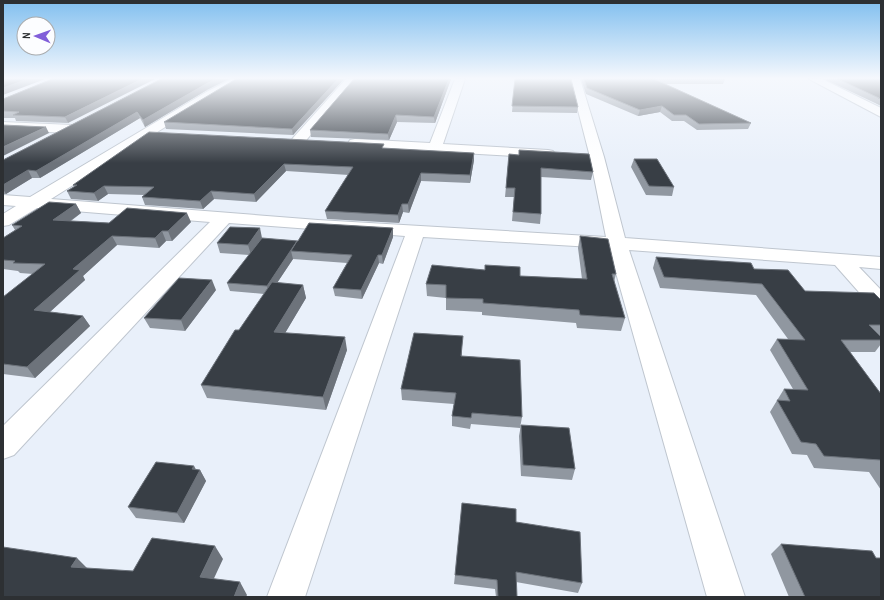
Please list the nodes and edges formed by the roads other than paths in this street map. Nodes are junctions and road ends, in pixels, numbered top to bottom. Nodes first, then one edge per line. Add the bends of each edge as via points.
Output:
1 (190, 107) edge
2 (328, 107) edge
3 (450, 107) edge
4 (580, 107) edge
5 (869, 107) edge
6 (881, 113) edge
7 (85, 122) edge
8 (3, 126) edge
9 (72, 129) junction
10 (148, 133) junction
11 (172, 134) edge
12 (51, 140) edge
13 (282, 140) edge
14 (298, 141) junction
15 (313, 142) edge
16 (344, 143) edge
17 (435, 148) junction
18 (558, 155) edge
19 (3, 200) edge
20 (33, 202) junction
21 (224, 218) junction
22 (3, 221) edge
23 (416, 231) junction
24 (617, 243) junction
25 (841, 260) junction
26 (881, 264) edge
27 (881, 303) edge
28 (3, 446) edge
29 (286, 597) edge
30 (726, 597) edge

1 - 10 street
2 - 14 street
3 - 17 street
4 - 24 street via 589,156
5 - 6 street
7 - 9 street
8 - 9 street
9 - 12 street
10 - 11 street
10 - 20 street
13 - 14 street
14 - 15 street
16 - 17 street
17 - 18 street
19 - 20 street
20 - 21 street
20 - 22 street
21 - 23 street
21 - 28 street
23 - 24 street
23 - 29 street
24 - 25 street
24 - 30 street
25 - 26 street
25 - 27 street

